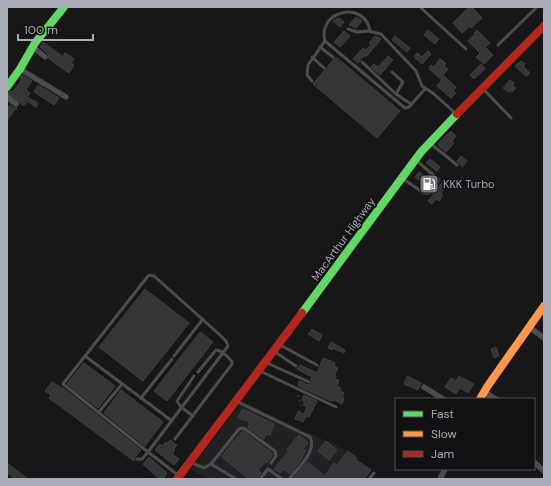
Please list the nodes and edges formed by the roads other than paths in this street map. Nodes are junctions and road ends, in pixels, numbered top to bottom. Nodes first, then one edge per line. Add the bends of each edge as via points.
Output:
1 (64, 7) edge
2 (420, 7) edge
3 (536, 7) edge
4 (544, 26) edge
5 (348, 29) dead end
6 (370, 31) junction
7 (325, 41) junction
8 (498, 45) dead end
9 (33, 47) junction
10 (320, 47) junction
11 (466, 49) dead end
12 (312, 57) junction
13 (333, 57) dead end
14 (45, 58) dead end
15 (362, 62) dead end
16 (324, 68) dead end
17 (20, 69) junction
18 (392, 72) dead end
19 (312, 81) dead end
20 (7, 87) edge
21 (482, 88) junction
22 (425, 89) junction
23 (396, 94) junction
24 (7, 97) edge
25 (66, 97) dead end
26 (16, 104) dead end
27 (411, 104) junction
28 (457, 114) junction
29 (511, 118) dead end
30 (430, 142) junction
31 (415, 160) junction
32 (457, 165) dead end
33 (401, 178) junction
34 (544, 306) edge
35 (203, 319) junction
36 (529, 327) junction
37 (544, 338) edge
38 (279, 344) junction
39 (273, 352) junction
40 (223, 353) junction
41 (85, 356) junction
42 (266, 362) junction
43 (296, 366) dead end
44 (317, 366) dead end
45 (259, 371) junction
46 (198, 372) dead end
47 (194, 376) dead end
48 (309, 382) dead end
49 (122, 384) junction
50 (424, 387) dead end
51 (482, 396) edge
52 (141, 398) junction
53 (441, 398) edge
54 (236, 402) junction
55 (182, 407) junction
56 (336, 407) dead end
57 (98, 413) junction
58 (193, 416) junction
59 (172, 421) junction
60 (175, 440) dead end
61 (148, 452) junction
62 (137, 459) dead end
63 (190, 462) junction
64 (535, 463) edge
65 (211, 464) junction
66 (268, 469) junction
67 (444, 470) edge
68 (544, 471) edge
69 (374, 473) dead end
70 (178, 477) edge
71 (236, 479) edge
72 (260, 479) edge
73 (282, 479) edge
74 (289, 479) edge
75 (369, 479) edge
76 (440, 479) edge

1 - 9 main road
2 - 11 lane
3 - 8 lane
4 - 21 main road, MacArthur Highway
5 - 6 lane via 357,32
6 - 7 lane via 369,25 359,14 342,12 336,14 324,29
6 - 22 lane via 378,32 385,38 416,71 420,84
7 - 10 lane
7 - 27 lane via 400,105 407,108
9 - 14 street
9 - 17 main road
10 - 12 lane
10 - 13 lane
12 - 16 lane
12 - 19 lane via 307,71
15 - 23 lane
17 - 20 main road
17 - 25 street
18 - 23 lane via 403,82
21 - 28 main road, MacArthur Highway
21 - 29 lane
22 - 27 lane
22 - 28 lane
23 - 27 lane
24 - 26 street
28 - 30 main road, MacArthur Highway
30 - 31 main road, MacArthur Highway
30 - 32 lane
31 - 33 main road, MacArthur Highway
31 - 33 lane via 438,179 436,187 427,194
33 - 38 main road, MacArthur Highway
34 - 36 main road
35 - 40 lane via 226,341 228,346
35 - 41 lane via 150,275
35 - 52 lane
36 - 37 street
36 - 51 main road
38 - 39 main road, MacArthur Highway
38 - 44 lane
39 - 42 main road, MacArthur Highway
39 - 43 lane
40 - 46 lane via 216,350
40 - 55 lane
40 - 58 lane via 232,360 232,364
41 - 49 lane
41 - 57 lane via 63,384
42 - 45 main road, MacArthur Highway
42 - 48 lane
45 - 54 main road, MacArthur Highway
45 - 56 lane
47 - 55 lane via 178,398 178,403
49 - 52 lane
49 - 57 lane
50 - 53 street
52 - 59 lane
54 - 63 main road, MacArthur Highway
54 - 74 lane via 310,437 310,451
55 - 58 lane
55 - 59 lane
57 - 61 lane
58 - 60 lane
59 - 61 lane
61 - 62 lane via 142,459
61 - 70 lane
63 - 65 lane via 204,468
63 - 70 main road, MacArthur Highway
64 - 68 street
65 - 66 lane via 242,428 275,451 276,456
65 - 71 lane
66 - 72 lane
66 - 73 lane
67 - 76 street
69 - 75 lane

